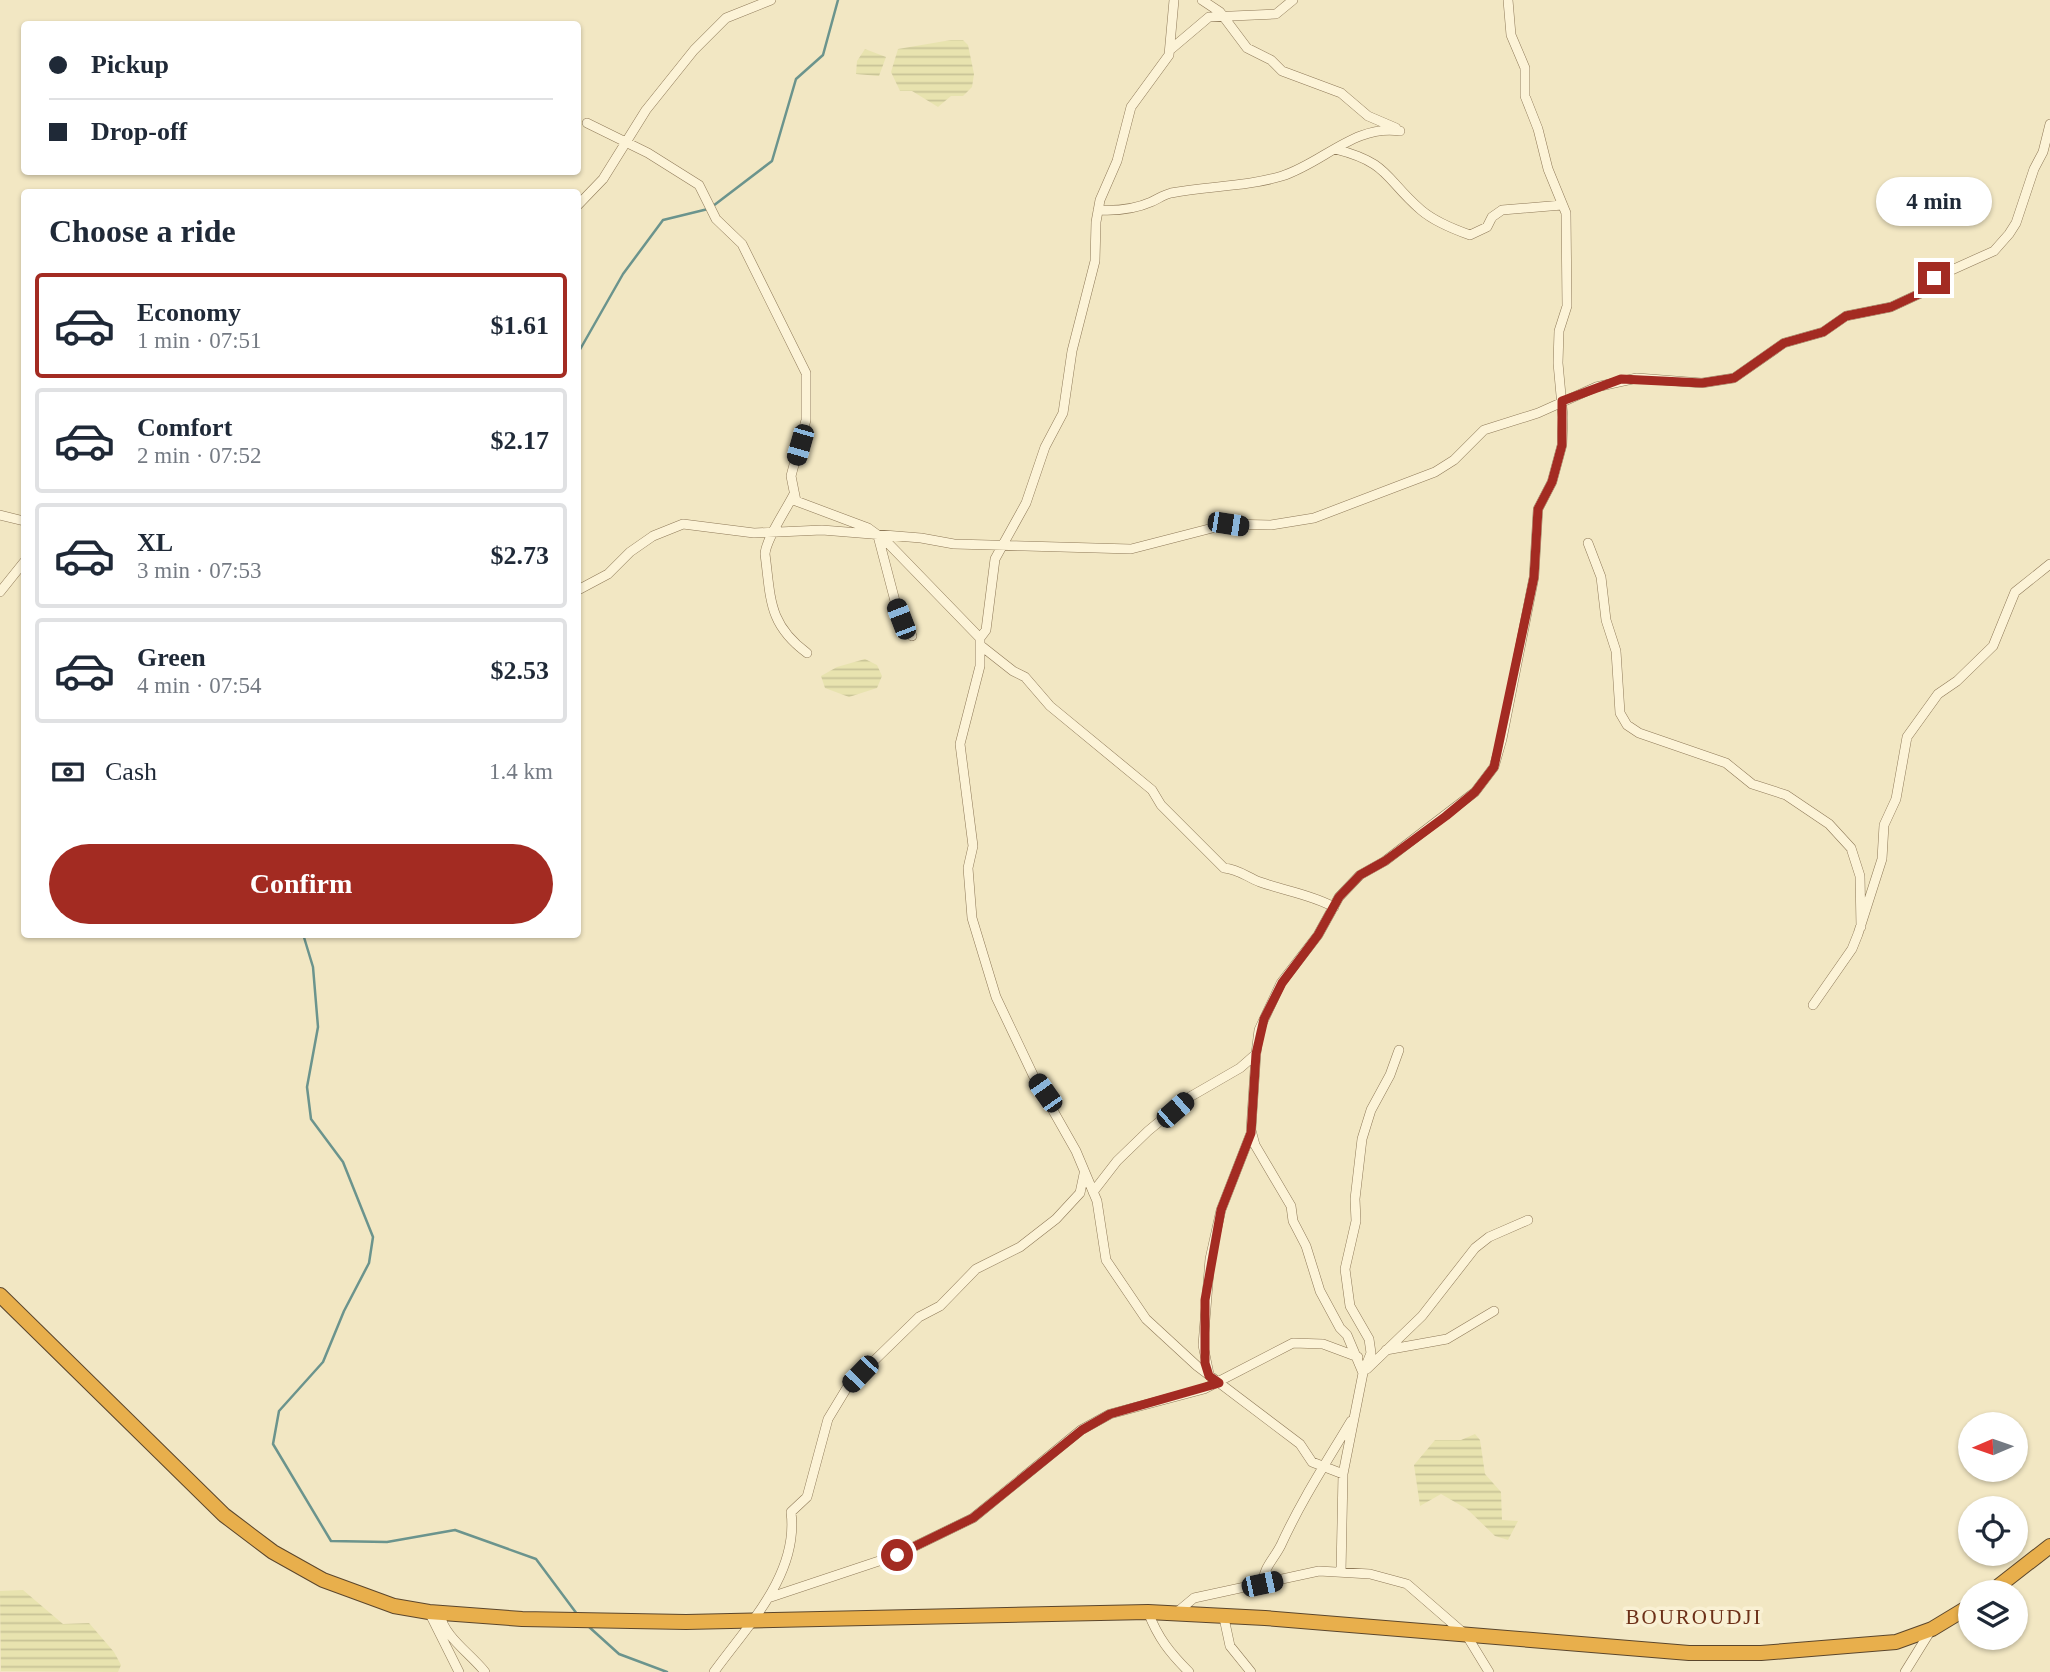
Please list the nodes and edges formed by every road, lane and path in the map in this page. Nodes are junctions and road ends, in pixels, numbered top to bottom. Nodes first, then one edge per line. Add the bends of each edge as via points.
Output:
1 (771, 0) edge
2 (1174, 0) edge
3 (1202, 0) edge
4 (1293, 0) edge
5 (1508, 0) edge
6 (1223, 16) junction
7 (1170, 51) junction
8 (587, 123) dead end
9 (2050, 124) edge
10 (626, 142) junction
11 (1335, 149) junction
12 (581, 202) edge
13 (1562, 205) junction
14 (1098, 209) junction
15 (1562, 401) junction
16 (794, 494) junction
17 (0, 515) edge
18 (21, 521) edge
19 (775, 532) junction
20 (878, 535) junction
21 (1588, 543) dead end
22 (1002, 547) junction
23 (2050, 564) edge
24 (21, 566) edge
25 (581, 588) edge
26 (0, 592) edge
27 (912, 636) dead end
28 (980, 642) junction
29 (807, 653) dead end
30 (1334, 907) junction
31 (1861, 926) junction
32 (1813, 1005) dead end
33 (1399, 1050) dead end
34 (1256, 1054) junction
35 (1251, 1133) junction
36 (1084, 1172) junction
37 (1093, 1192) junction
38 (1528, 1220) dead end
39 (0, 1295) edge
40 (1494, 1311) dead end
41 (1386, 1350) junction
42 (1358, 1357) junction
43 (1363, 1373) junction
44 (1209, 1376) junction
45 (1219, 1383) junction
46 (1353, 1417) junction
47 (1325, 1468) junction
48 (1343, 1474) junction
49 (2050, 1546) edge
50 (1341, 1572) junction
51 (2006, 1580) edge
52 (1262, 1584) junction
53 (771, 1597) junction
54 (1147, 1612) junction
55 (434, 1613) junction
56 (1958, 1613) edge
57 (1174, 1614) junction
58 (1224, 1618) junction
59 (750, 1622) junction
60 (1932, 1629) junction
61 (1467, 1636) junction
62 (459, 1672) edge
63 (485, 1672) edge
64 (714, 1672) edge
65 (1189, 1672) edge
66 (1251, 1672) edge
67 (1489, 1672) edge
68 (1905, 1672) edge

1 - 10 street via 726,18 674,74
2 - 7 street
3 - 6 street
4 - 6 street via 1276,14
5 - 13 street via 1511,35 1525,68 1525,96
6 - 7 street via 1205,19
6 - 11 street via 1247,48 1282,71 1340,93 1367,116 1401,131 1361,134
7 - 14 street via 1131,107
8 - 10 street
9 - 15 street via 2017,223 1994,251 1934,278 1919,294 1891,307 1846,316 1823,332 1784,343 1734,378 1702,383 1621,379
10 - 12 street via 603,179
10 - 16 street via 699,185 716,219 743,244 796,348 806,373 807,396 806,420 791,476
11 - 13 street via 1368,159 1387,171 1422,211 1469,236 1487,227 1502,210
11 - 14 street via 1291,172 1259,182 1217,184 1166,194 1128,209
13 - 15 street via 1566,213 1567,306 1559,331
14 - 22 street via 1095,261 1072,351 1063,413 1045,447 1026,503
15 - 22 street via 1484,430 1435,472 1314,518 1271,526 1228,524 1131,550
15 - 30 street via 1562,445 1552,482 1538,509 1534,577 1494,767 1475,792 1446,816 1360,875
16 - 19 street
16 - 20 street via 796,501
17 - 18 street
19 - 20 street
19 - 25 street via 683,524 653,536 608,574
19 - 29 street via 765,554 774,616
20 - 22 street
20 - 27 street via 895,601
20 - 28 street via 923,576
21 - 31 street via 1601,577 1606,620 1616,651 1618,702 1627,725 1726,764 1752,784 1787,796 1829,824 1851,848 1860,876
22 - 28 street via 992,570 986,630
23 - 31 street via 2015,592 1993,646 1938,694 1907,737 1896,799 1884,825 1882,859
24 - 26 street
28 - 30 street via 1152,790 1161,805 1224,867
28 - 36 street via 980,666 960,744 974,846 968,868 972,918 996,997
30 - 34 street via 1282,983 1259,1030
31 - 32 street via 1852,949
33 - 43 street via 1362,1139 1356,1221 1345,1269 1350,1306 1371,1353
34 - 35 street
34 - 37 street via 1188,1098 1148,1131
35 - 42 street via 1262,1162 1290,1206 1320,1290
35 - 44 street via 1231,1177 1210,1259 1203,1345
36 - 37 street
36 - 53 street via 1080,1194 1056,1219 1020,1247 976,1269 848,1386 828,1419 807,1497 791,1512 793,1529
37 - 44 street via 1106,1260 1146,1319
38 - 41 street via 1475,1248 1422,1316
39 - 55 highway via 224,1515 273,1552 323,1580 394,1606
40 - 41 street via 1447,1339
41 - 43 street
42 - 43 street
42 - 45 street via 1322,1344 1293,1343
43 - 46 street
44 - 45 street
45 - 47 street
45 - 53 street via 1110,1414 1082,1430 973,1518 897,1555
46 - 47 street
46 - 48 street
47 - 48 street
47 - 52 street via 1292,1517 1263,1572
48 - 50 street
49 - 51 highway
50 - 52 street via 1319,1571
50 - 61 street via 1370,1573 1407,1584
52 - 57 street via 1194,1598
53 - 59 street
54 - 57 highway
54 - 59 highway
54 - 65 street via 1157,1636
55 - 59 highway
55 - 62 street
55 - 63 street via 443,1629
56 - 60 highway
57 - 58 highway
58 - 61 highway
58 - 66 street via 1230,1646
59 - 64 street
60 - 61 highway via 1896,1642 1761,1653 1689,1653
60 - 68 street
61 - 67 street

